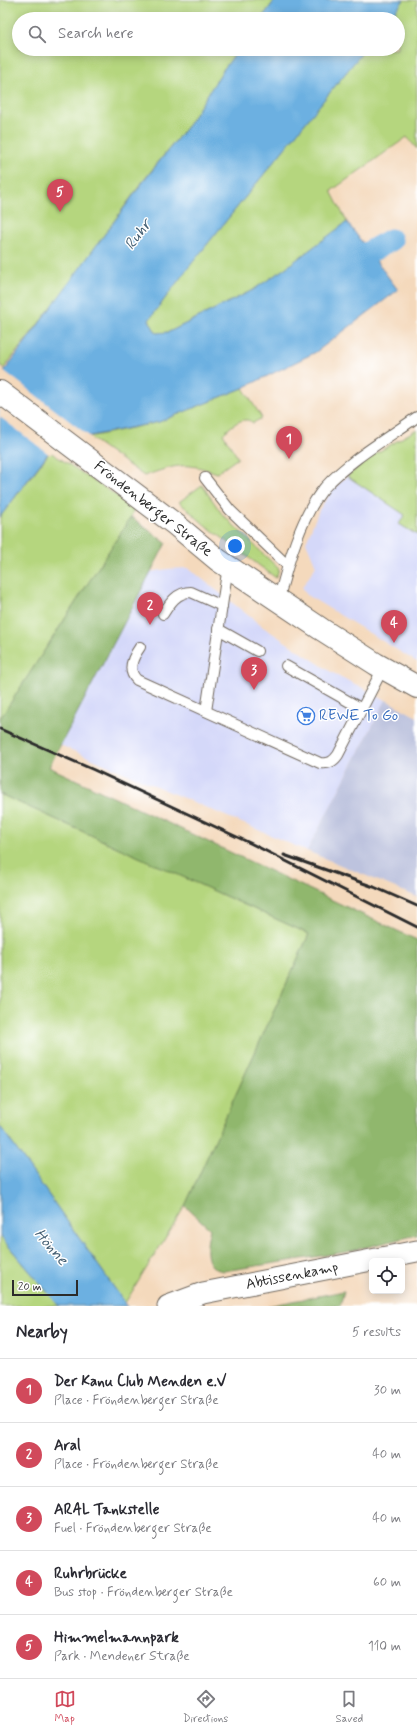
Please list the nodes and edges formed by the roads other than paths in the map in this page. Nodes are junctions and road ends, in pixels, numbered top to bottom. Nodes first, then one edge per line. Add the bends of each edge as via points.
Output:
1 (7, 397) edge
2 (417, 417) edge
3 (205, 478) dead end
4 (287, 564) junction
5 (228, 566) junction
6 (278, 602) junction
7 (222, 606) junction
8 (163, 614) dead end
9 (218, 629) junction
10 (140, 647) dead end
11 (257, 651) dead end
12 (286, 666) dead end
13 (383, 668) junction
14 (417, 687) edge
15 (362, 709) junction
16 (206, 711) junction
17 (417, 1251) edge
18 (168, 1306) edge

1 - 5 main road, Fröndenberger Straße
2 - 4 lane via 351,463 325,488 309,512
3 - 4 lane via 230,510
4 - 6 lane
5 - 6 main road, Fröndenberger Straße
5 - 7 lane
6 - 13 main road, Fröndenberger Straße
7 - 8 lane via 187,592 179,594 171,601
7 - 9 lane
9 - 11 lane
9 - 16 lane
10 - 16 lane via 132,661 132,676
12 - 15 lane
13 - 14 main road, Fröndenberger Straße
13 - 15 lane
15 - 16 lane via 338,755 326,764
17 - 18 street, Abtissenkamp via 203,1293

